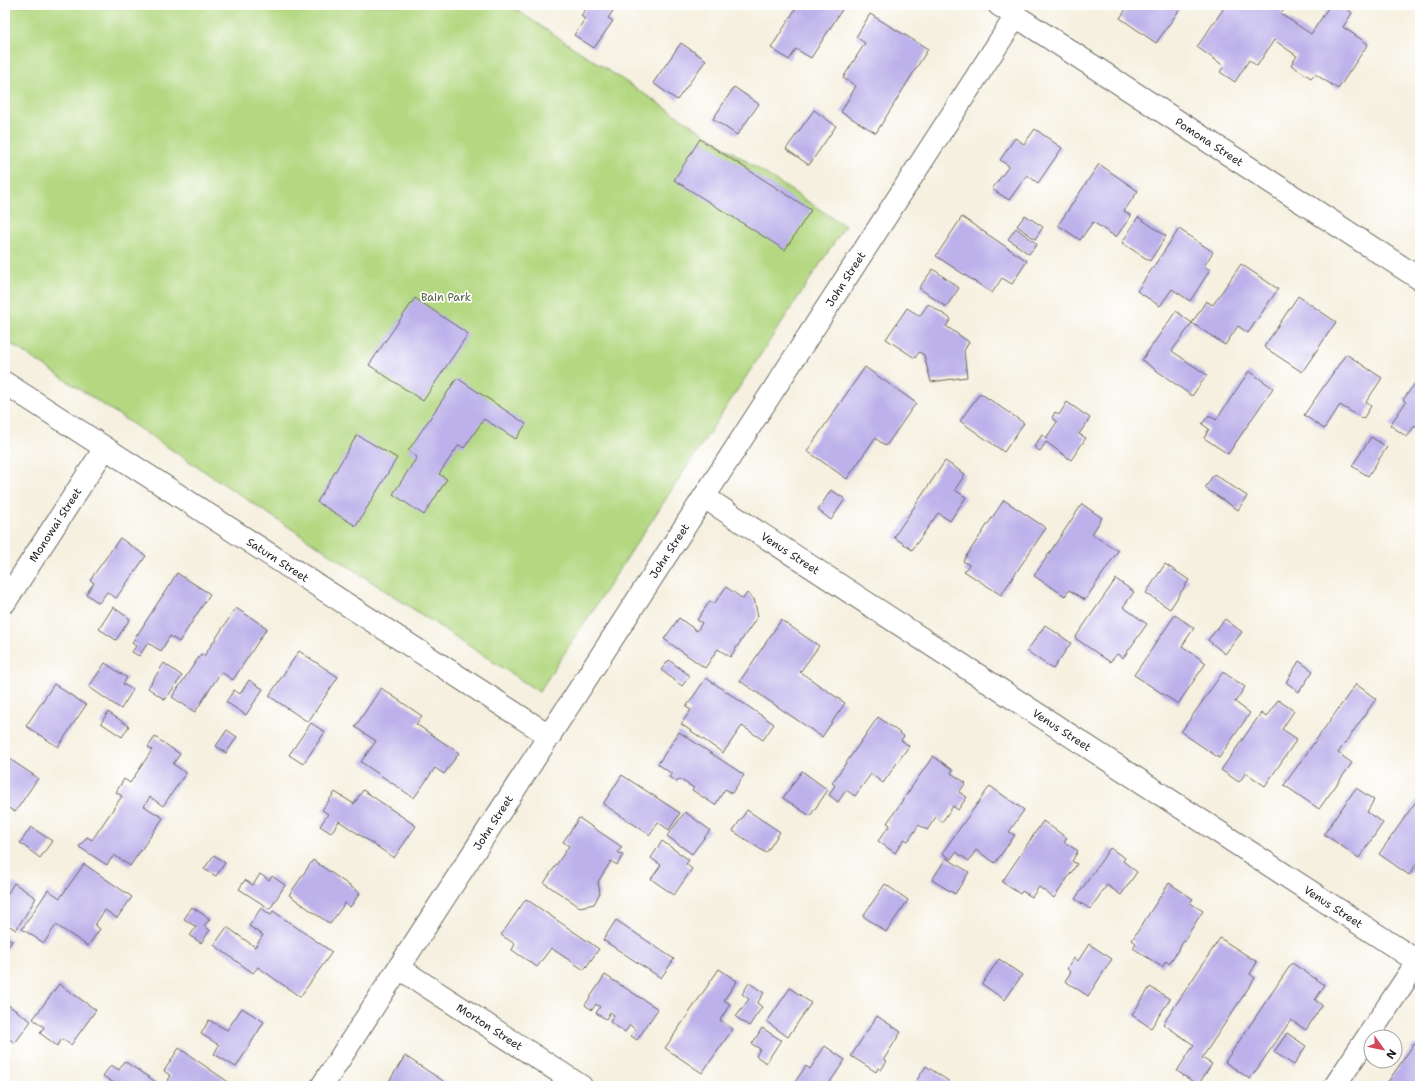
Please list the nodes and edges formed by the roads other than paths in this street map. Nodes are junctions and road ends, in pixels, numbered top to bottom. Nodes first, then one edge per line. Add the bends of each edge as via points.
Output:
1 (1008, 11) edge
2 (1420, 279) edge
3 (5, 383) edge
4 (105, 448) junction
5 (704, 497) junction
6 (5, 602) edge
7 (550, 736) junction
8 (1419, 962) edge
9 (399, 968) junction
10 (322, 1086) edge
11 (581, 1086) edge
12 (1335, 1086) edge

1 - 2 street, Pomona Street
1 - 5 street, John Street via 979,73
3 - 4 street, Saturn Street
4 - 6 street, Monowai Street
4 - 7 street, Saturn Street
5 - 7 street, John Street
5 - 8 street, Venus Street
7 - 9 street, John Street
8 - 12 street
9 - 10 street, John Street
9 - 11 street, Morton Street

